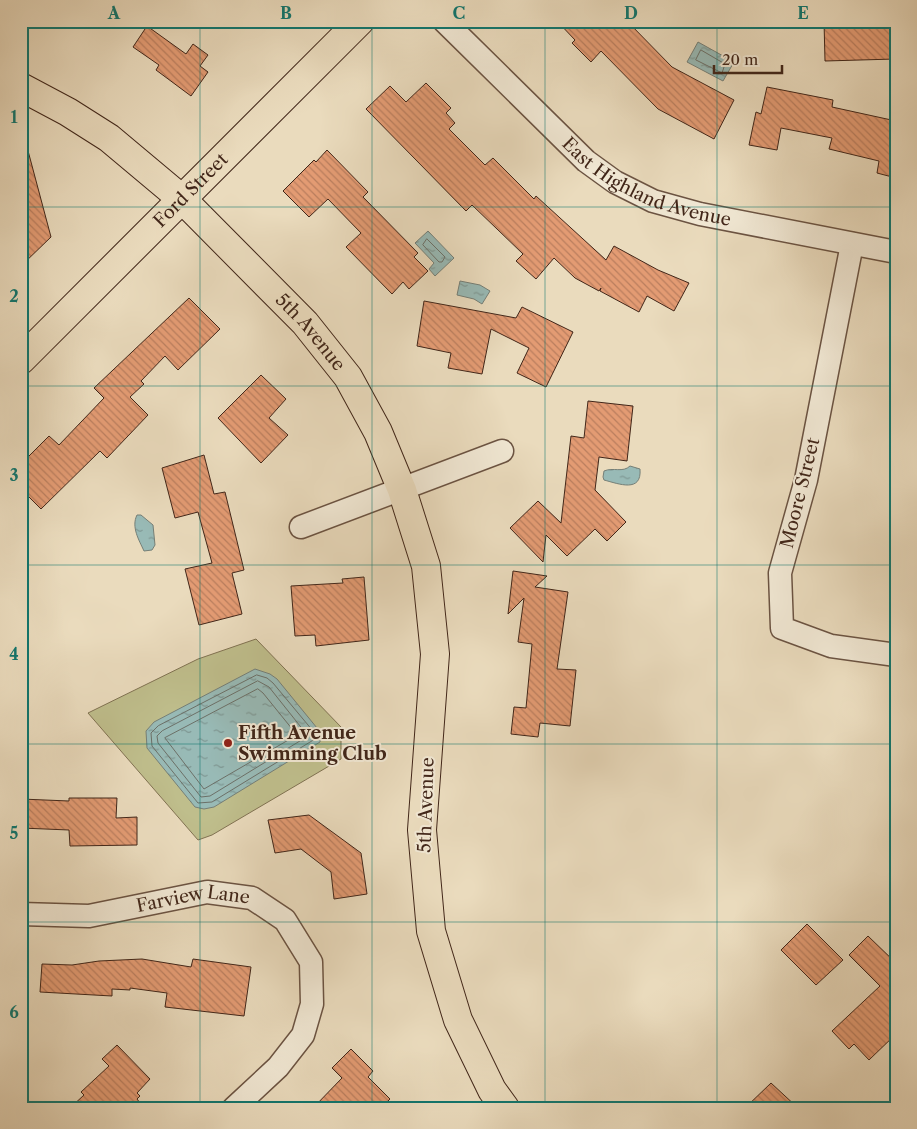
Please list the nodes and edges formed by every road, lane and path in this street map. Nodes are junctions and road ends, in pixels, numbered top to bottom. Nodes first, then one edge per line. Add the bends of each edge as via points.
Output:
1 (360, 21) edge
2 (444, 21) edge
3 (21, 87) edge
4 (183, 200) junction
5 (852, 244) junction
6 (896, 252) edge
7 (21, 360) edge
8 (502, 451) dead end
9 (402, 490) junction
10 (301, 527) dead end
11 (896, 655) edge
12 (21, 914) edge
13 (234, 1108) edge
14 (505, 1108) edge

1 - 4 main road, Ford Street
2 - 5 street, East Highland Avenue via 586,160 615,182 653,201 700,214
3 - 4 main road via 109,138
4 - 7 main road, Ford Street
4 - 9 main road, 5th Avenue via 305,323 348,377 378,432
5 - 6 street, East Highland Avenue
5 - 11 street, Moore Street via 806,480 780,573 782,628 831,646
8 - 9 street
9 - 10 street
9 - 14 main road, 5th Avenue via 426,566 435,654 422,830 431,931 458,1020 492,1090
12 - 13 street, Farview Lane via 89,916 207,892 252,898 285,920 311,962 312,1004 303,1035 278,1067

